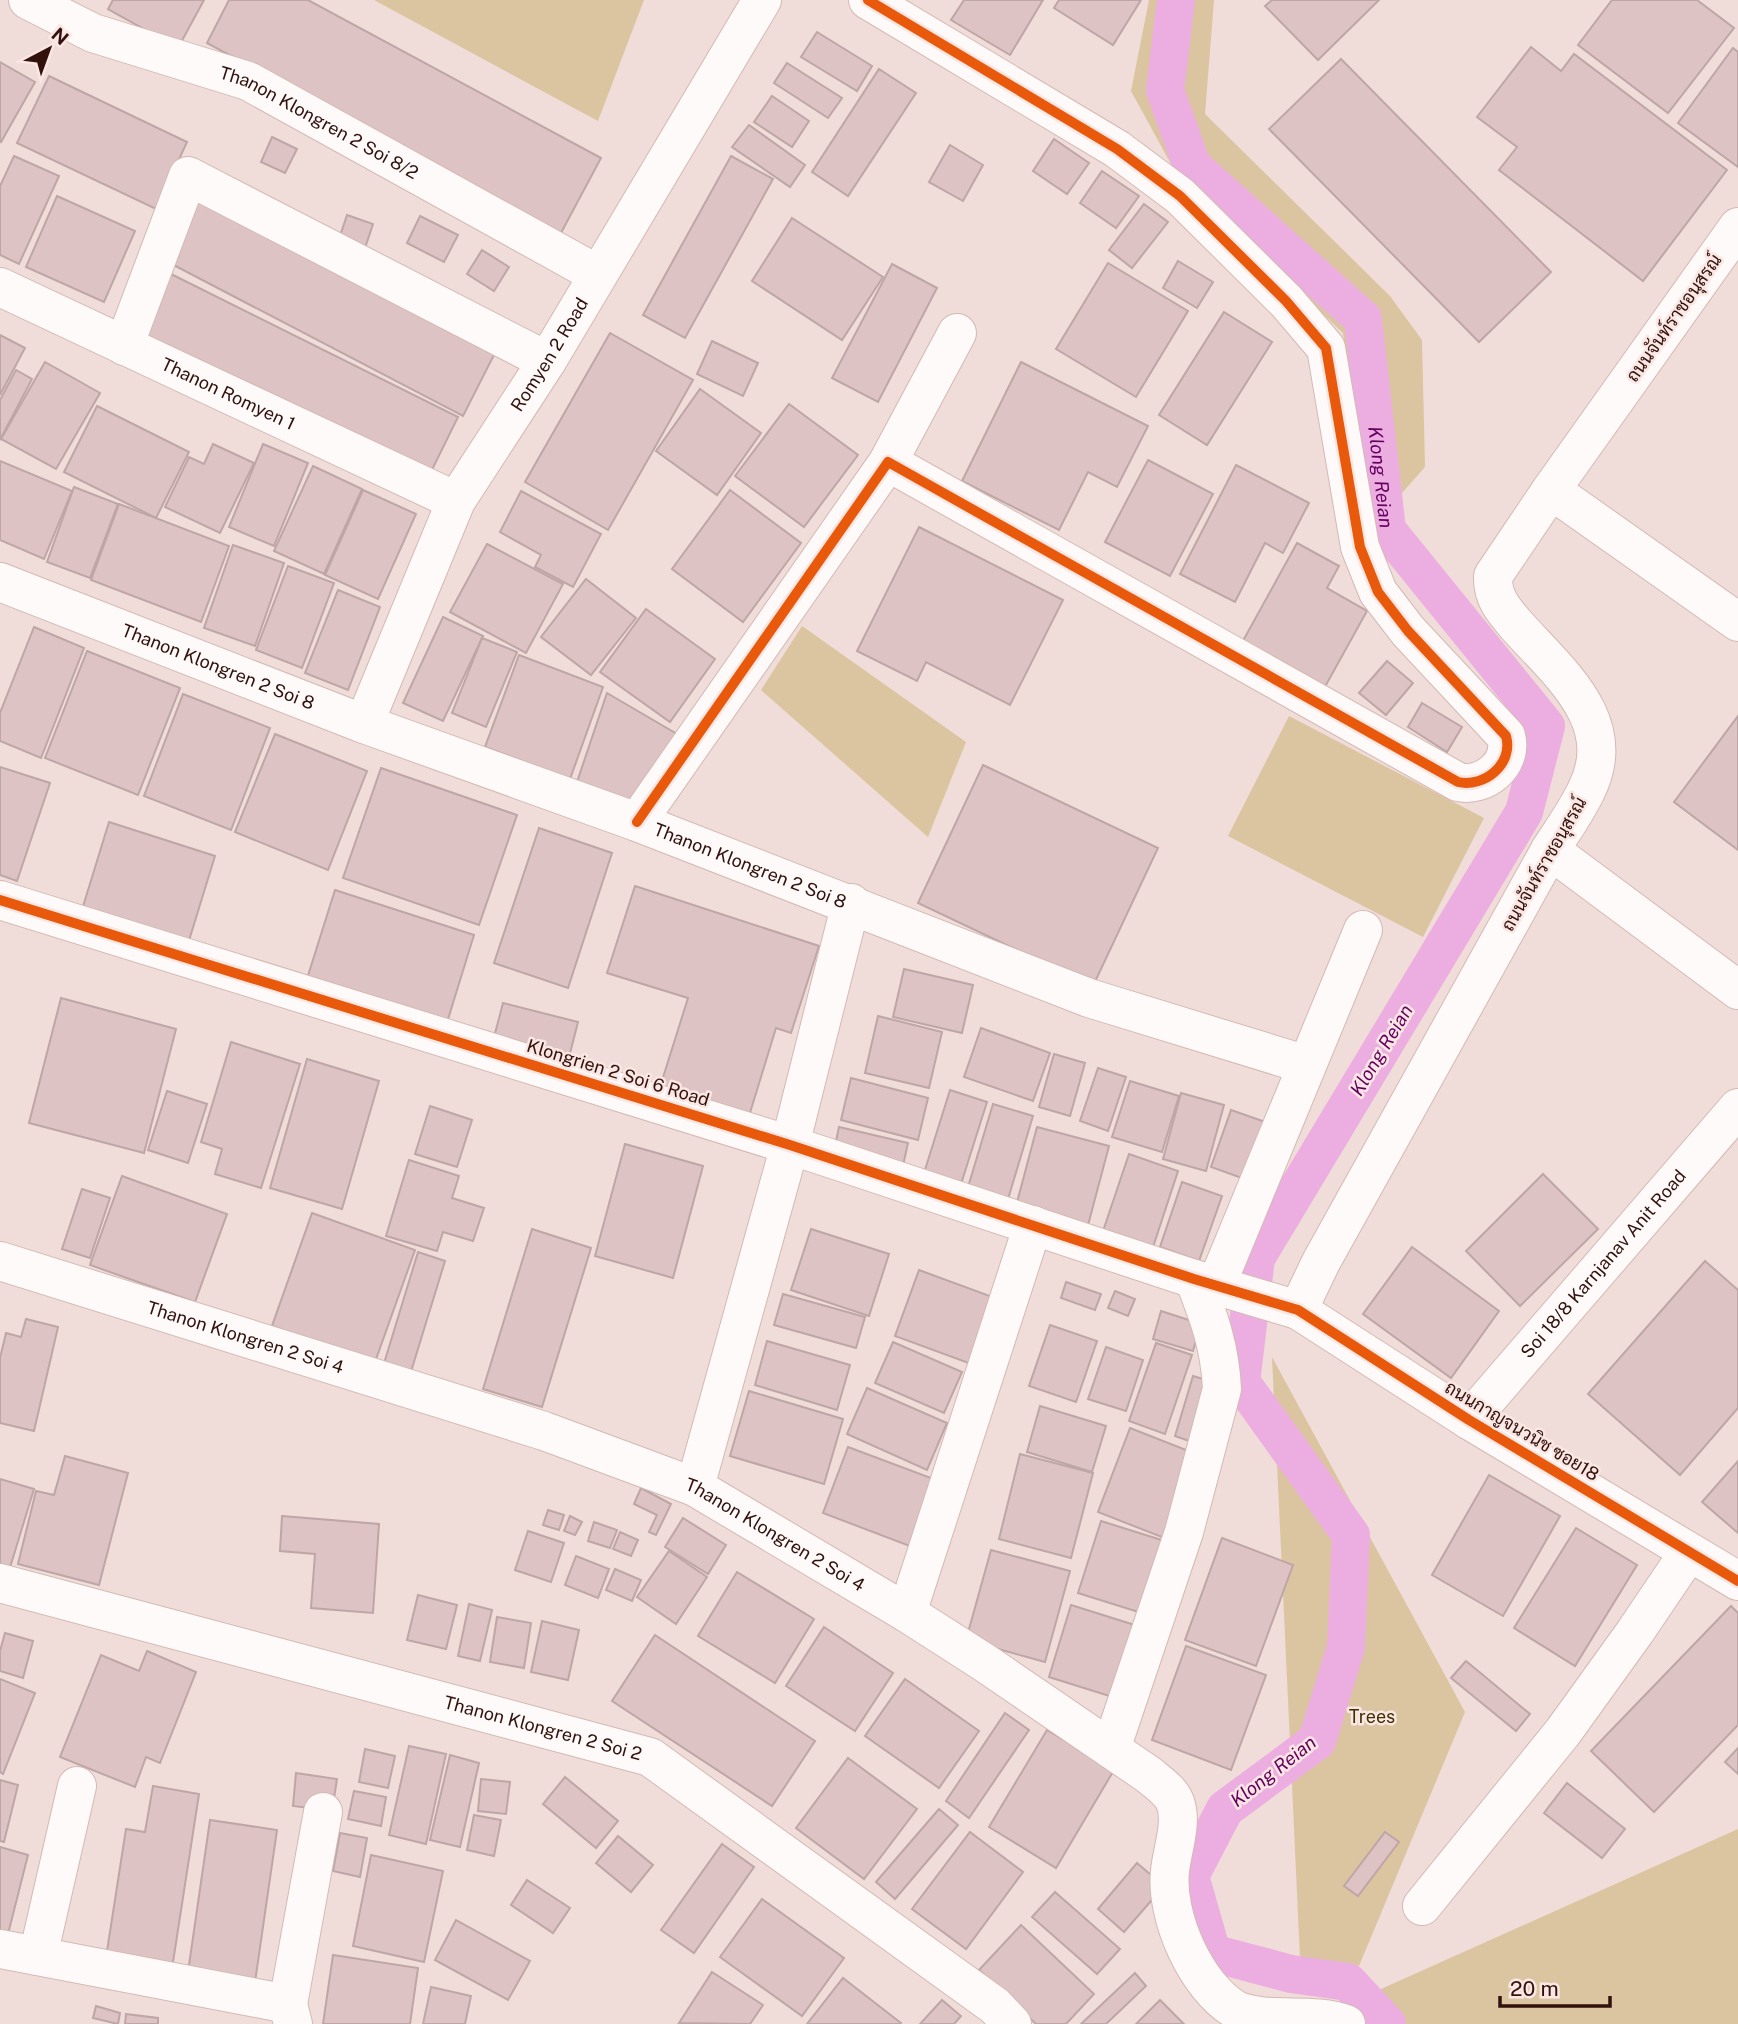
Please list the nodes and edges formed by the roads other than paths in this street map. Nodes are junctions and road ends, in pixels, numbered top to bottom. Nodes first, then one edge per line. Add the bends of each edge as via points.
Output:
1 (27, 0) edge
2 (762, 0) edge
3 (867, 0) edge
4 (1738, 227) edge
5 (597, 274) junction
6 (0, 287) edge
7 (957, 333) dead end
8 (124, 346) junction
9 (547, 361) junction
10 (888, 462) junction
11 (1552, 490) junction
12 (456, 501) junction
13 (0, 582) edge
14 (1738, 622) edge
15 (364, 724) junction
16 (637, 822) junction
17 (1550, 850) junction
18 (0, 900) edge
19 (851, 904) junction
20 (1363, 930) dead end
21 (1738, 990) edge
22 (1307, 1066) junction
23 (1738, 1108) edge
24 (790, 1145) junction
25 (1033, 1225) junction
26 (0, 1261) edge
27 (1211, 1285) junction
28 (1294, 1309) junction
29 (1469, 1420) junction
30 (695, 1487) junction
31 (1689, 1552) junction
32 (1738, 1581) edge
33 (0, 1583) edge
34 (906, 1613) junction
35 (1111, 1749) junction
36 (77, 1786) dead end
37 (323, 1812) dead end
38 (1423, 1906) dead end
39 (0, 1949) edge
40 (38, 1956) junction
41 (290, 2014) edge
42 (1012, 2024) edge
43 (1346, 2024) edge

1 - 5 street, Thanon Klongren 2 Soi 8/2 via 93,33 248,81
2 - 5 street, Romyen 2 Road
3 - 10 street via 1117,149 1180,196 1286,301 1326,348 1360,547 1378,592 1506,736 1506,755 1487,779 1478,784 1458,782
4 - 11 street, ถนนจันท์ราชอนุสรณ์
5 - 9 street, Romyen 2 Road
6 - 8 street, Thanon Romyen 1
7 - 10 street
8 - 9 street via 188,176
8 - 12 street, Thanon Romyen 1
9 - 12 street, Romyen 2 Road
10 - 16 street
11 - 14 street
11 - 17 street, ถนนจันท์ราชอนุสรณ์ via 1500,564 1492,589 1503,611 1574,689 1598,742 1587,790
12 - 15 street, Romyen 2 Road
13 - 15 street, Thanon Klongren 2 Soi 8
15 - 16 street, Thanon Klongren 2 Soi 8
16 - 19 street, Thanon Klongren 2 Soi 8
17 - 21 street
17 - 28 street, ถนนจันท์ราชอนุสรณ์
18 - 24 street, Klongrien 2 Soi 6 Road
19 - 22 street, Thanon Klongren 2 Soi 8 via 1089,998
19 - 24 street
20 - 22 street
22 - 27 street
23 - 29 street, Soi 18/8 Karnjanav Anit Road
24 - 25 street, Klongrien 2 Soi 6 Road
24 - 30 street
25 - 27 street, Klongrien 2 Soi 6 Road
25 - 34 street
26 - 30 street, Thanon Klongren 2 Soi 4 via 544,1431
27 - 28 street, ถนนกาญจนวนิช ซอย18
27 - 35 street via 1222,1389 1184,1532
28 - 29 street, ถนนกาญจนวนิช ซอย18
29 - 31 street, ถนนกาญจนวนิช ซอย18
30 - 34 street, Thanon Klongren 2 Soi 4
31 - 32 street, ถนนกาญจนวนิช ซอย18
31 - 38 street via 1563,1732
33 - 42 street, Thanon Klongren 2 Soi 2 via 650,1757 995,2006
34 - 35 street, Thanon Klongren 2 Soi 4
35 - 43 street, Thanon Klongren 2 Soi 4 via 1149,1775 1175,1802 1170,1874 1174,1913 1185,1948 1202,1979 1245,2014
36 - 40 street
37 - 41 street
39 - 40 street
40 - 41 street

